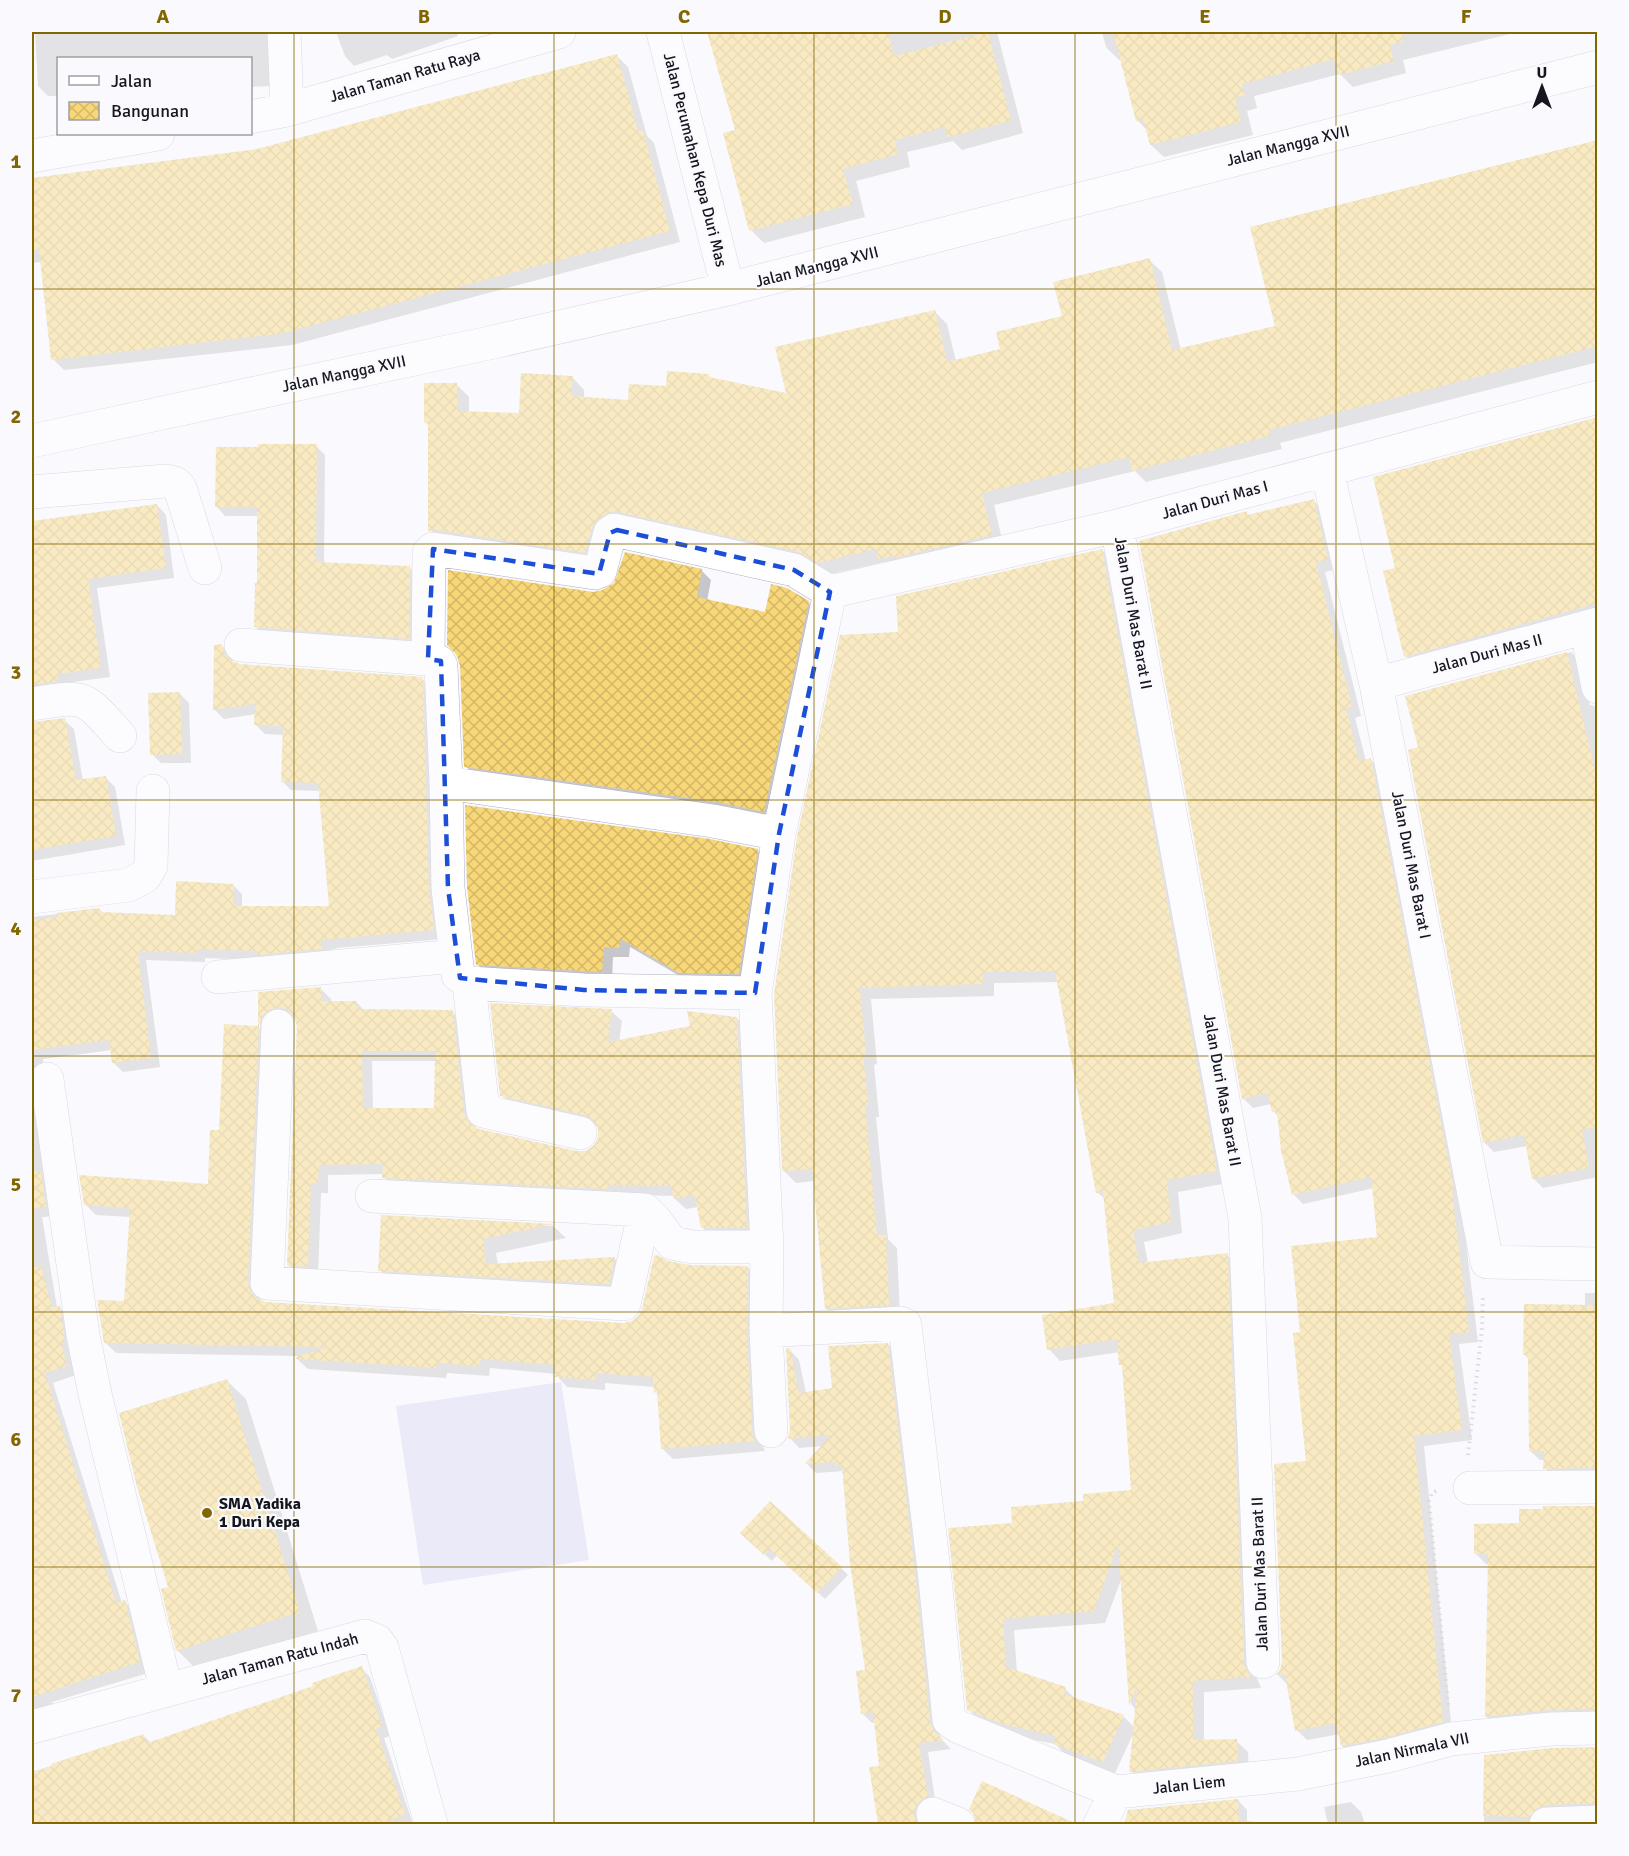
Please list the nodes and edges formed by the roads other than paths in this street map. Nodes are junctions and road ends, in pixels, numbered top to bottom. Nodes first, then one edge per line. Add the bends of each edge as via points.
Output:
1 (284, 32) edge
2 (559, 32) edge
3 (663, 32) edge
4 (1598, 67) edge
5 (287, 110) junction
6 (252, 117) edge
7 (152, 135) edge
8 (32, 156) edge
9 (728, 289) junction
10 (1598, 398) edge
11 (32, 441) edge
12 (1326, 470) junction
13 (32, 492) edge
14 (1118, 526) junction
15 (205, 568) dead end
16 (830, 592) junction
17 (1592, 625) edge
18 (241, 645) dead end
19 (428, 659) junction
20 (1376, 684) junction
21 (1598, 687) edge
22 (32, 704) edge
23 (120, 736) dead end
24 (446, 783) junction
25 (153, 791) dead end
26 (779, 834) junction
27 (32, 897) edge
28 (462, 969) junction
29 (218, 977) dead end
30 (755, 993) junction
31 (278, 1026) dead end
32 (47, 1079) dead end
33 (580, 1133) dead end
34 (372, 1196) dead end
35 (645, 1210) junction
36 (767, 1247) junction
37 (1598, 1264) edge
38 (766, 1331) junction
39 (771, 1431) dead end
40 (1598, 1487) edge
41 (1470, 1488) dead end
42 (1263, 1662) dead end
43 (166, 1689) junction
44 (32, 1727) edge
45 (1598, 1728) edge
46 (1298, 1774) joint
47 (1116, 1792) junction
48 (1598, 1822) edge
49 (431, 1824) edge
50 (1100, 1824) edge
51 (1546, 1824) edge

1 - 5 street
2 - 5 street, Jalan Taman Ratu Raya
3 - 9 street, Jalan Perumahan Kepa Duri Mas
4 - 9 street, Jalan Mangga XVII
5 - 6 street, Jalan Taman Ratu Raya
7 - 8 street
9 - 11 street, Jalan Mangga XVII
10 - 12 street, Jalan Duri Mas I
12 - 14 street, Jalan Duri Mas I
12 - 20 street, Jalan Duri Mas Barat I
13 - 15 street via 175,483 180,488
14 - 16 street, Jalan Duri Mas I
14 - 42 street, Jalan Duri Mas Barat II via 1245,1218
16 - 19 street via 794,570 617,530 610,533 600,571 595,573 433,549 429,553
16 - 26 street
17 - 20 street, Jalan Duri Mas II
17 - 21 street
18 - 19 street
19 - 24 street via 441,666
20 - 37 street, Jalan Duri Mas Barat I via 1487,1262
22 - 23 street via 81,699 89,702
24 - 26 street
24 - 28 street via 448,888
25 - 27 street via 151,866 145,876 129,885
26 - 30 street
28 - 29 street
28 - 30 street via 584,990
28 - 33 street via 483,1111
30 - 36 street
31 - 35 street via 267,1283 624,1304
32 - 43 street via 83,1335
34 - 35 street
35 - 36 street via 672,1243 693,1247
36 - 38 street
38 - 39 street
38 - 47 street via 905,1325 949,1720
40 - 41 street
43 - 44 street, Jalan Taman Ratu Indah
43 - 49 street, Jalan Taman Ratu Indah via 372,1638 381,1648
45 - 46 street, Jalan Nirmala VII via 1451,1739
46 - 47 street, Jalan Liem
47 - 50 street
48 - 51 street

